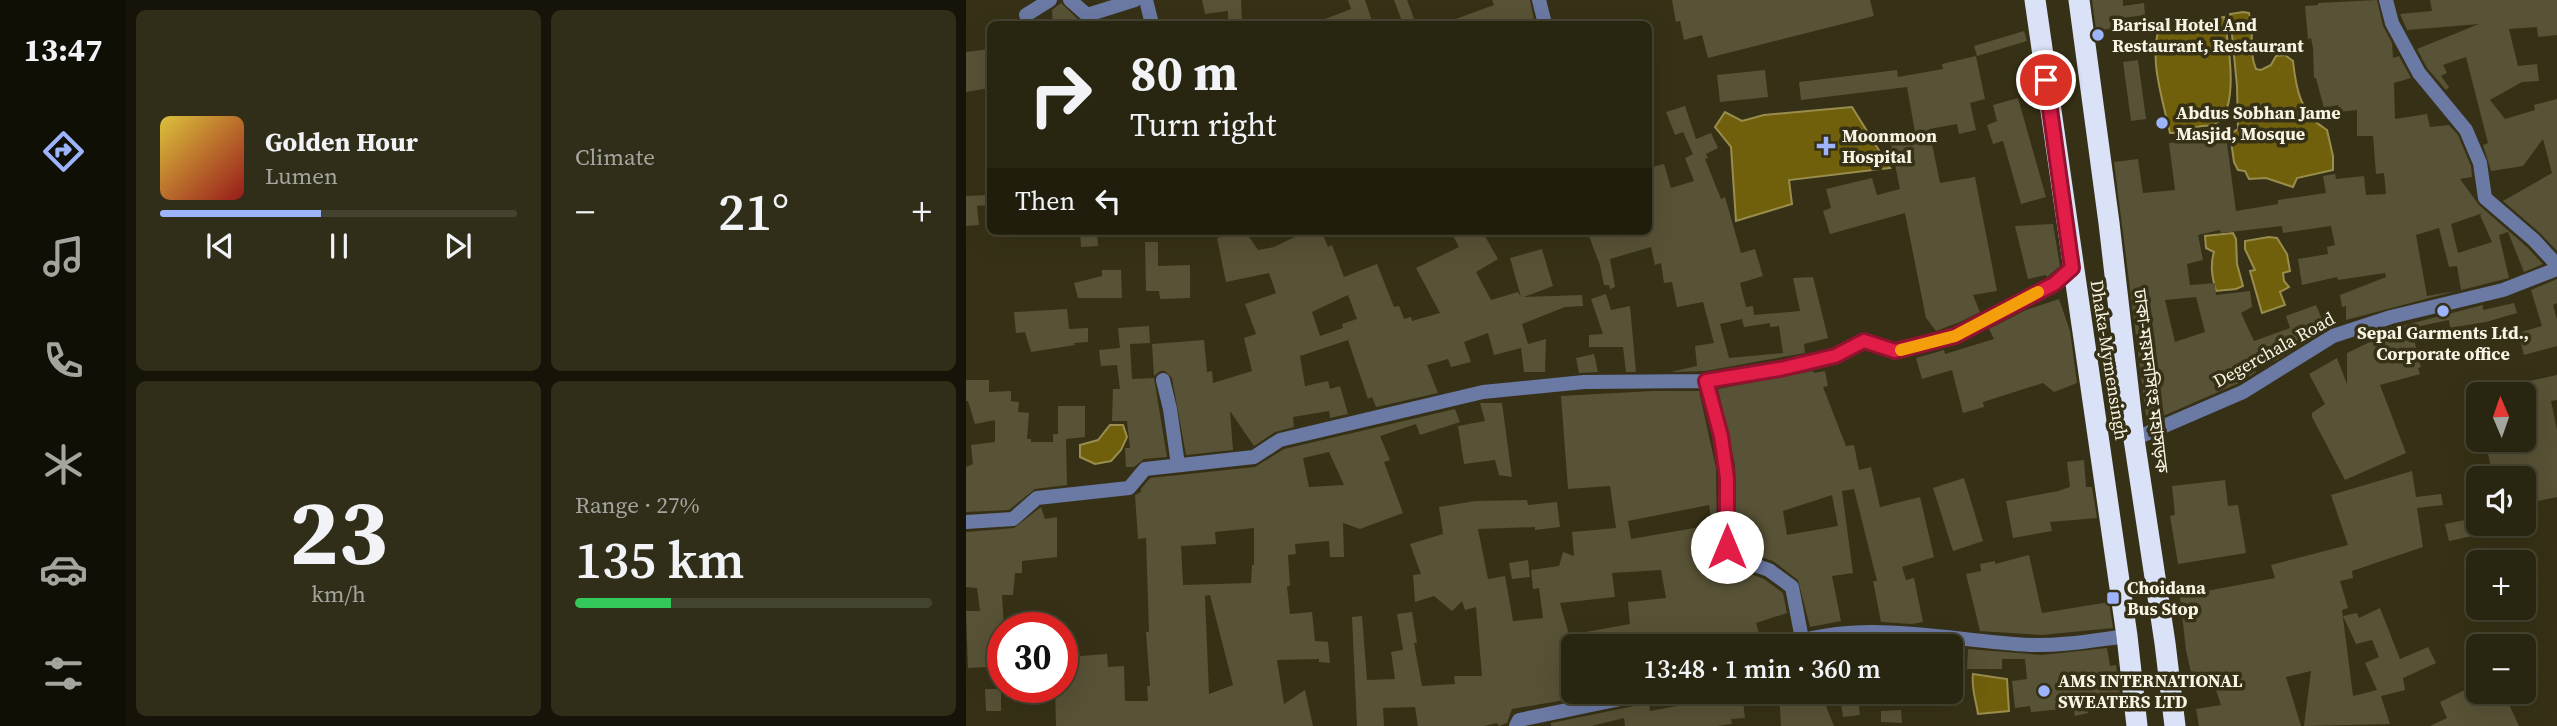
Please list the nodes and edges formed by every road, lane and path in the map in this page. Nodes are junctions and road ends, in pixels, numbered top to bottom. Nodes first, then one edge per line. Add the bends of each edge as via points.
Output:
1 (1050, 0) edge
2 (1070, 0) edge
3 (1135, 0) edge
4 (1146, 0) edge
5 (1539, 0) edge
6 (2035, 0) edge
7 (2079, 0) edge
8 (2386, 0) edge
9 (1026, 15) dead end
10 (1151, 21) edge
11 (1544, 21) edge
12 (2557, 267) edge
13 (2072, 268) junction
14 (1163, 380) dead end
15 (1706, 381) junction
16 (2134, 439) junction
17 (1178, 466) junction
18 (966, 523) edge
19 (1801, 634) edge
20 (1851, 634) edge
21 (1913, 634) edge
22 (2127, 636) junction
23 (1963, 639) edge
24 (1596, 704) edge
25 (1516, 726) edge
26 (2137, 726) edge
27 (2175, 726) edge

1 - 9 street
2 - 3 street via 1087,15
4 - 10 street
5 - 11 street
6 - 13 highway, Dhaka-Mymensingh
7 - 16 highway, ঢাকা-ময়মনসিংহ মহাসড়ক
8 - 12 street via 2392,23 2419,73 2466,130 2480,163 2485,198 2534,240
12 - 16 street, Degerchala Road via 2502,290 2333,336 2243,392
13 - 15 street via 2054,284 1955,336 1895,351 1864,341 1835,356
13 - 22 highway, Dhaka-Mymensingh
14 - 17 street
15 - 17 street via 1584,382 1483,392 1280,440 1254,457
15 - 19 street via 1727,478 1729,556 1769,569 1792,587
16 - 27 highway, ঢাকা-ময়মনসিংহ মহাসড়ক
17 - 18 street via 1145,469 1129,488 1037,498 1013,519
20 - 21 street
22 - 23 street via 2031,645
22 - 26 highway, Dhaka-Mymensingh
24 - 25 street via 1519,720

